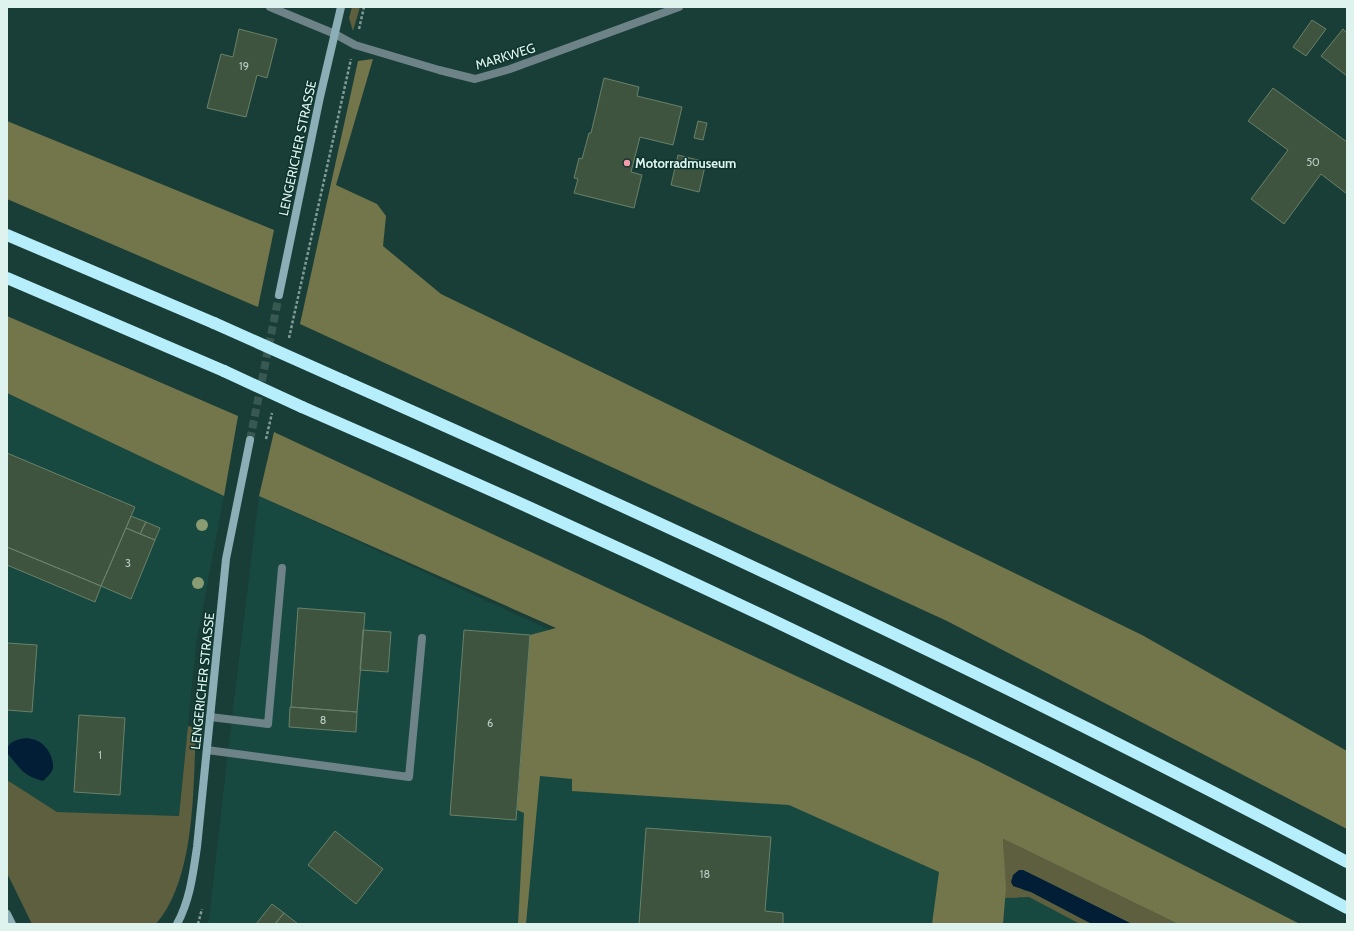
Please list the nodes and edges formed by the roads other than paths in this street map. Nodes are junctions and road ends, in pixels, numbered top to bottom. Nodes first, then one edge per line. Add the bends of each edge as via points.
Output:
1 (270, 7) edge
2 (341, 7) edge
3 (679, 7) edge
4 (335, 34) junction
5 (7, 235) edge
6 (7, 278) edge
7 (279, 294) tunnel mouth
8 (250, 440) tunnel mouth
9 (282, 568) dead end
10 (422, 638) dead end
11 (210, 717) junction
12 (207, 750) junction
13 (1347, 862) edge
14 (1347, 908) edge
15 (7, 914) edge
16 (12, 924) edge
17 (177, 924) edge

1 - 4 lane, MARKWEG
2 - 4 street, LENGERICHER STRASSE
3 - 4 lane, MARKWEG via 510,69 475,79 355,45
4 - 7 street, LENGERICHER STRASSE
5 - 13 highway, bridge via 214,323 680,532 948,659
6 - 14 highway, bridge via 543,513 804,634 1060,760
8 - 11 street, LENGERICHER STRASSE via 226,559
9 - 11 lane via 268,724
10 - 12 lane via 409,777
11 - 12 street, LENGERICHER STRASSE
12 - 17 street, LENGERICHER STRASSE via 192,884 183,914
15 - 16 street

